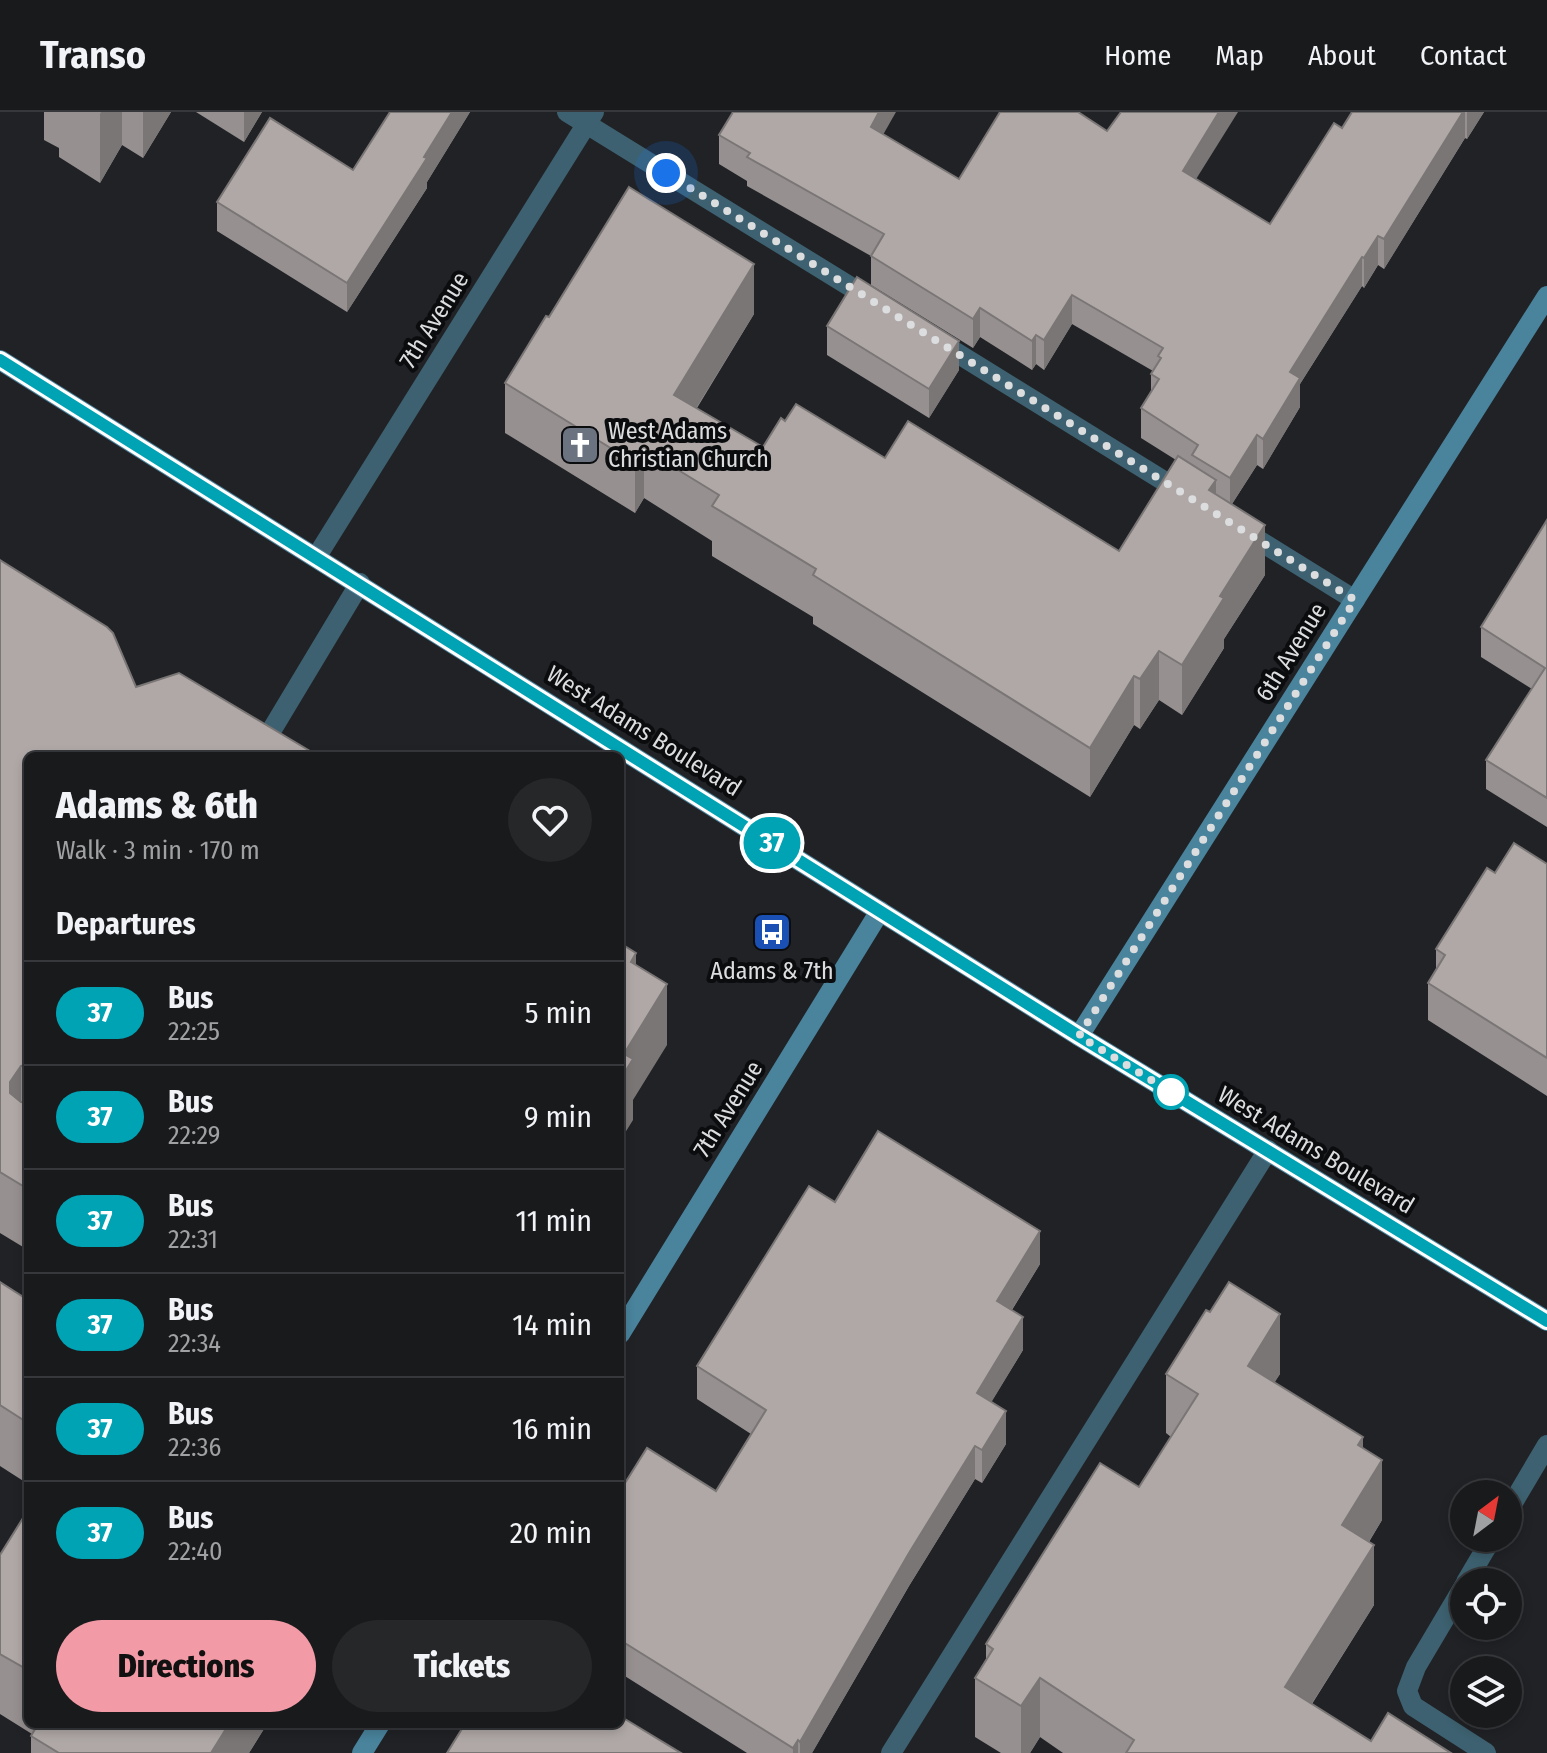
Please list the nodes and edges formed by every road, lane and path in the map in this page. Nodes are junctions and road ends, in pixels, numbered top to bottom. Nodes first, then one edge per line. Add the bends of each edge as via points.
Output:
1 (567, 112) edge
2 (590, 118) edge
3 (1547, 296) edge
4 (883, 308) edge
5 (923, 333) edge
6 (0, 360) edge
7 (317, 556) junction
8 (360, 583) junction
9 (1355, 600) junction
10 (258, 752) edge
11 (880, 911) junction
12 (1079, 1036) junction
13 (1268, 1150) junction
14 (1547, 1321) edge
15 (624, 1327) edge
16 (1547, 1445) edge
17 (1522, 1487) edge
18 (1450, 1609) edge
19 (378, 1728) edge
20 (362, 1753) edge
21 (891, 1753) edge
22 (1486, 1753) edge

1 - 2 street
2 - 4 street
2 - 7 street, 7th Avenue
3 - 9 main road, 6th Avenue
5 - 9 street
6 - 7 main road, West Adams Boulevard
7 - 8 main road, West Adams Boulevard
8 - 10 street
8 - 11 main road, West Adams Boulevard
9 - 12 main road, 6th Avenue
11 - 12 main road, West Adams Boulevard
11 - 15 main road, 7th Avenue
12 - 13 main road, West Adams Boulevard
13 - 14 main road, West Adams Boulevard
13 - 21 street
16 - 17 street
18 - 22 street via 1407,1691 1413,1706
19 - 20 main road

